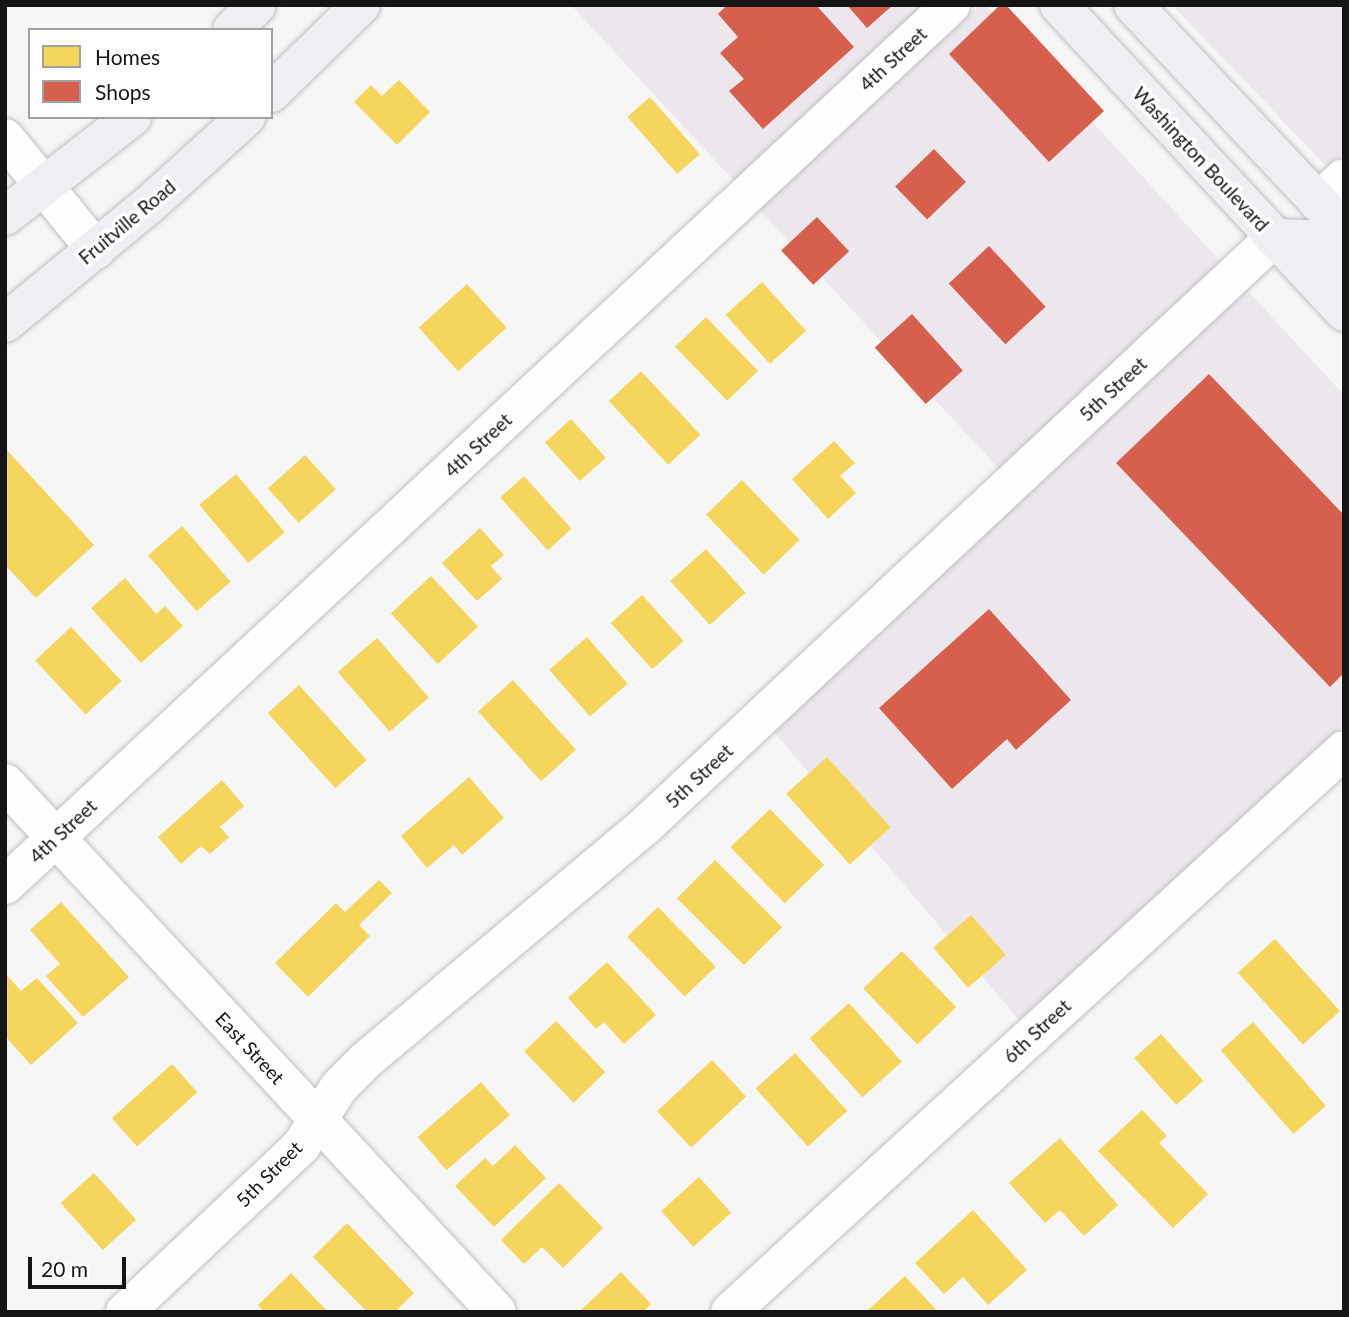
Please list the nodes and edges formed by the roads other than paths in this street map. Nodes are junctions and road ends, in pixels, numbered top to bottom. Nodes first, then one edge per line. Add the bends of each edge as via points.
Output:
1 (257, 5) edge
2 (361, 5) edge
3 (951, 5) edge
4 (1059, 5) edge
5 (1133, 5) edge
6 (234, 28) edge
7 (273, 91) edge
8 (129, 119) edge
9 (244, 119) edge
10 (5, 138) edge
11 (44, 187) junction
12 (1335, 203) edge
13 (5, 216) edge
14 (1274, 238) junction
15 (96, 250) junction
16 (1344, 266) edge
17 (1344, 312) edge
18 (5, 323) edge
19 (1344, 750) edge
20 (5, 783) edge
21 (56, 838) junction
22 (5, 885) edge
23 (317, 1121) junction
24 (125, 1312) edge
25 (497, 1312) edge
26 (730, 1312) edge

1 - 6 main road
2 - 7 main road
3 - 21 street, 4th Street
4 - 14 main road, Washington Boulevard
5 - 12 main road
8 - 11 main road
9 - 15 main road, Fruitville Road
10 - 11 street
11 - 13 main road
11 - 15 street
14 - 16 main road via 1308,239
14 - 17 main road, Washington Boulevard
14 - 23 street, 5th Street via 647,824 366,1060
15 - 18 main road, Fruitville Road
19 - 26 street, 6th Street
20 - 21 street, East Street
21 - 22 street, 4th Street
21 - 23 street, East Street
23 - 24 street, 5th Street via 301,1146
23 - 25 street, East Street

